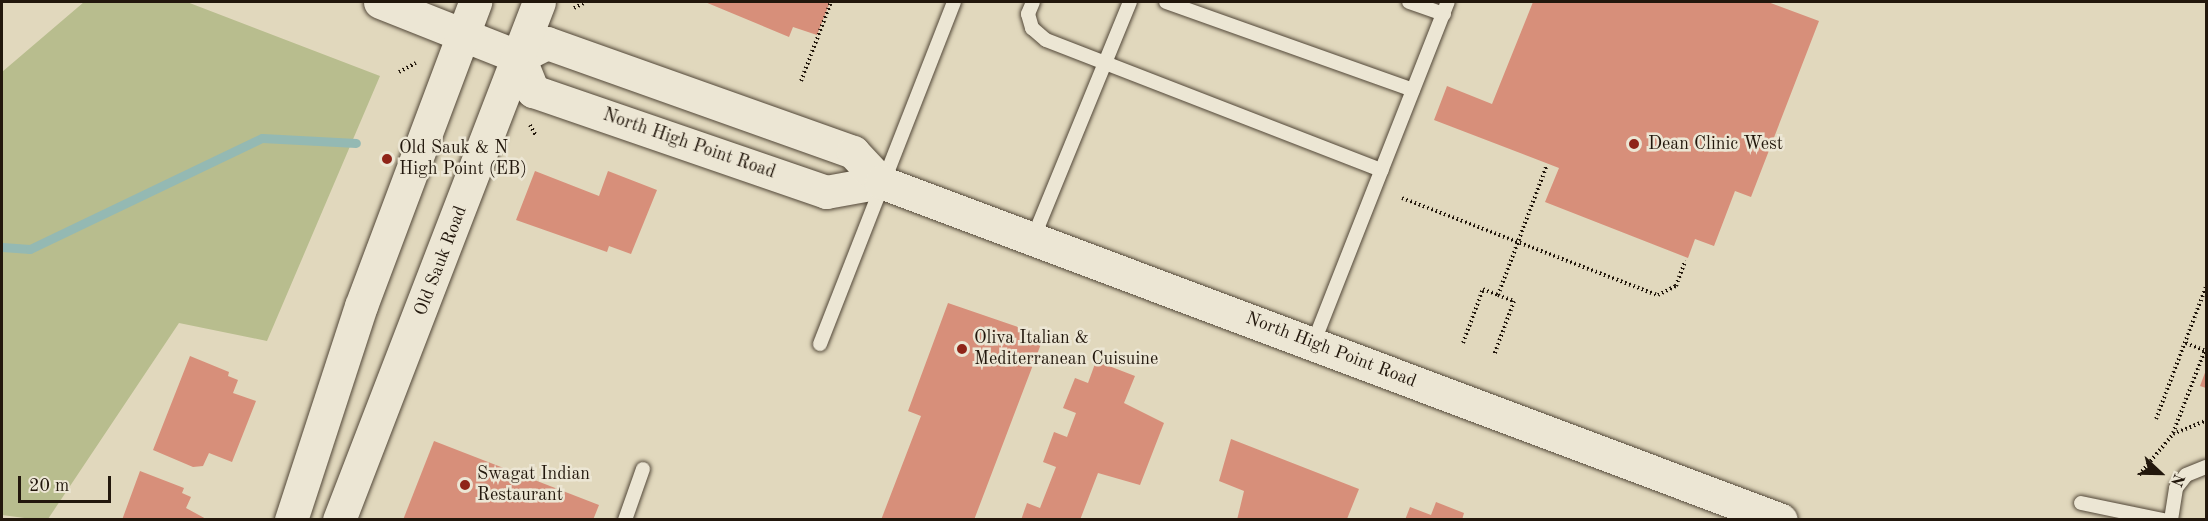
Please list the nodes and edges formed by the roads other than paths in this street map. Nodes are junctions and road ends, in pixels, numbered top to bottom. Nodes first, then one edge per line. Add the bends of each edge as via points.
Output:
1 (380, 2) edge
2 (475, 2) edge
3 (539, 2) edge
4 (954, 2) edge
5 (1033, 2) edge
6 (1130, 2) edge
7 (1166, 2) edge
8 (1410, 2) edge
9 (1446, 8) edge
10 (463, 35) junction
11 (519, 57) junction
12 (1107, 61) junction
13 (1413, 90) junction
14 (1382, 170) junction
15 (881, 182) junction
16 (1034, 236) junction
17 (820, 344) dead end
18 (1313, 344) junction
19 (2206, 467) edge
20 (643, 469) dead end
21 (2081, 503) dead end
22 (291, 519) edge
23 (339, 519) edge
24 (625, 519) edge
25 (1781, 519) edge
26 (2163, 519) edge
27 (2171, 519) edge

1 - 10 street
2 - 10 street
3 - 11 street, Old Sauk Road
4 - 15 lane
5 - 12 lane via 1028,14 1032,28 1046,40
6 - 12 lane
7 - 13 lane
8 - 9 lane
9 - 13 lane
10 - 11 street
10 - 22 street via 361,306
11 - 15 street, North High Point Road via 547,43 560,47 853,152
11 - 15 street, North High Point Road via 533,91 826,192
11 - 23 street, Old Sauk Road
12 - 14 lane
12 - 16 lane
13 - 14 lane
14 - 18 lane
15 - 16 street, North High Point Road
15 - 17 lane
16 - 18 street, North High Point Road
18 - 25 street, North High Point Road
19 - 27 lane via 2186,475 2175,488
20 - 24 lane
21 - 26 lane

